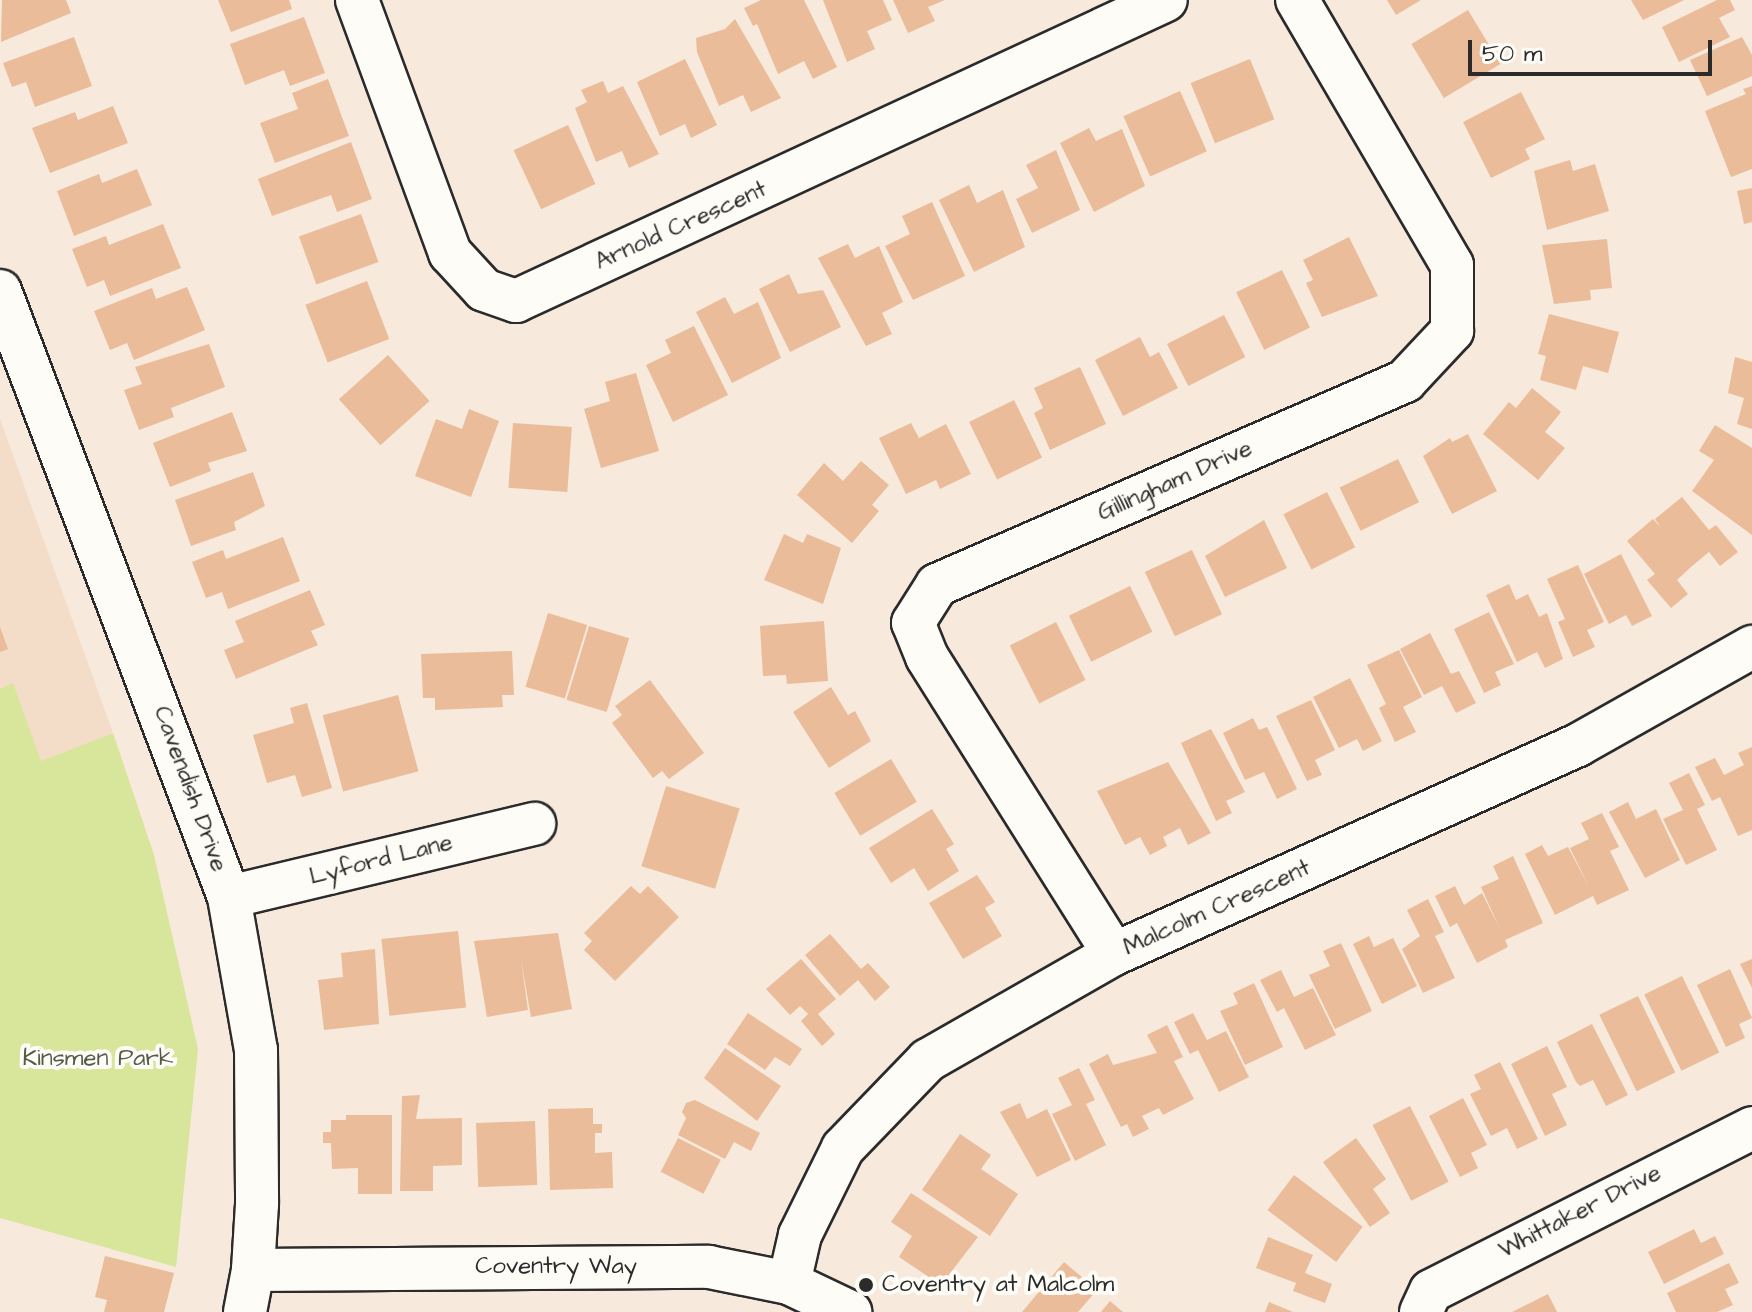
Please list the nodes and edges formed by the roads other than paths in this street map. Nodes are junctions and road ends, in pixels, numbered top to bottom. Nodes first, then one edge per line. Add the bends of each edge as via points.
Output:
1 (357, 0) edge
2 (1166, 0) edge
3 (1297, 0) edge
4 (0, 291) edge
5 (1752, 647) edge
6 (534, 824) dead end
7 (229, 897) junction
8 (1114, 954) junction
9 (1751, 1129) edge
10 (253, 1270) junction
11 (789, 1283) junction
12 (245, 1312) edge
13 (850, 1312) edge
14 (1421, 1312) edge

1 - 2 street, Arnold Crescent via 450,253 484,290 516,301
3 - 8 street, Gillingham Drive via 1452,265 1452,331 1405,381 937,585 913,623 927,657
4 - 7 street, Cavendish Drive
5 - 8 street, Malcolm Crescent via 1578,745
6 - 7 street, Lyford Lane
7 - 10 street, Cavendish Drive via 256,1050
8 - 11 street, Malcolm Crescent via 928,1060 887,1097 843,1148 800,1235
9 - 14 street, Whittaker Drive via 1431,1291
10 - 11 street, Coventry Way via 709,1267
10 - 12 street, Cavendish Drive
11 - 13 street, Coventry Way

